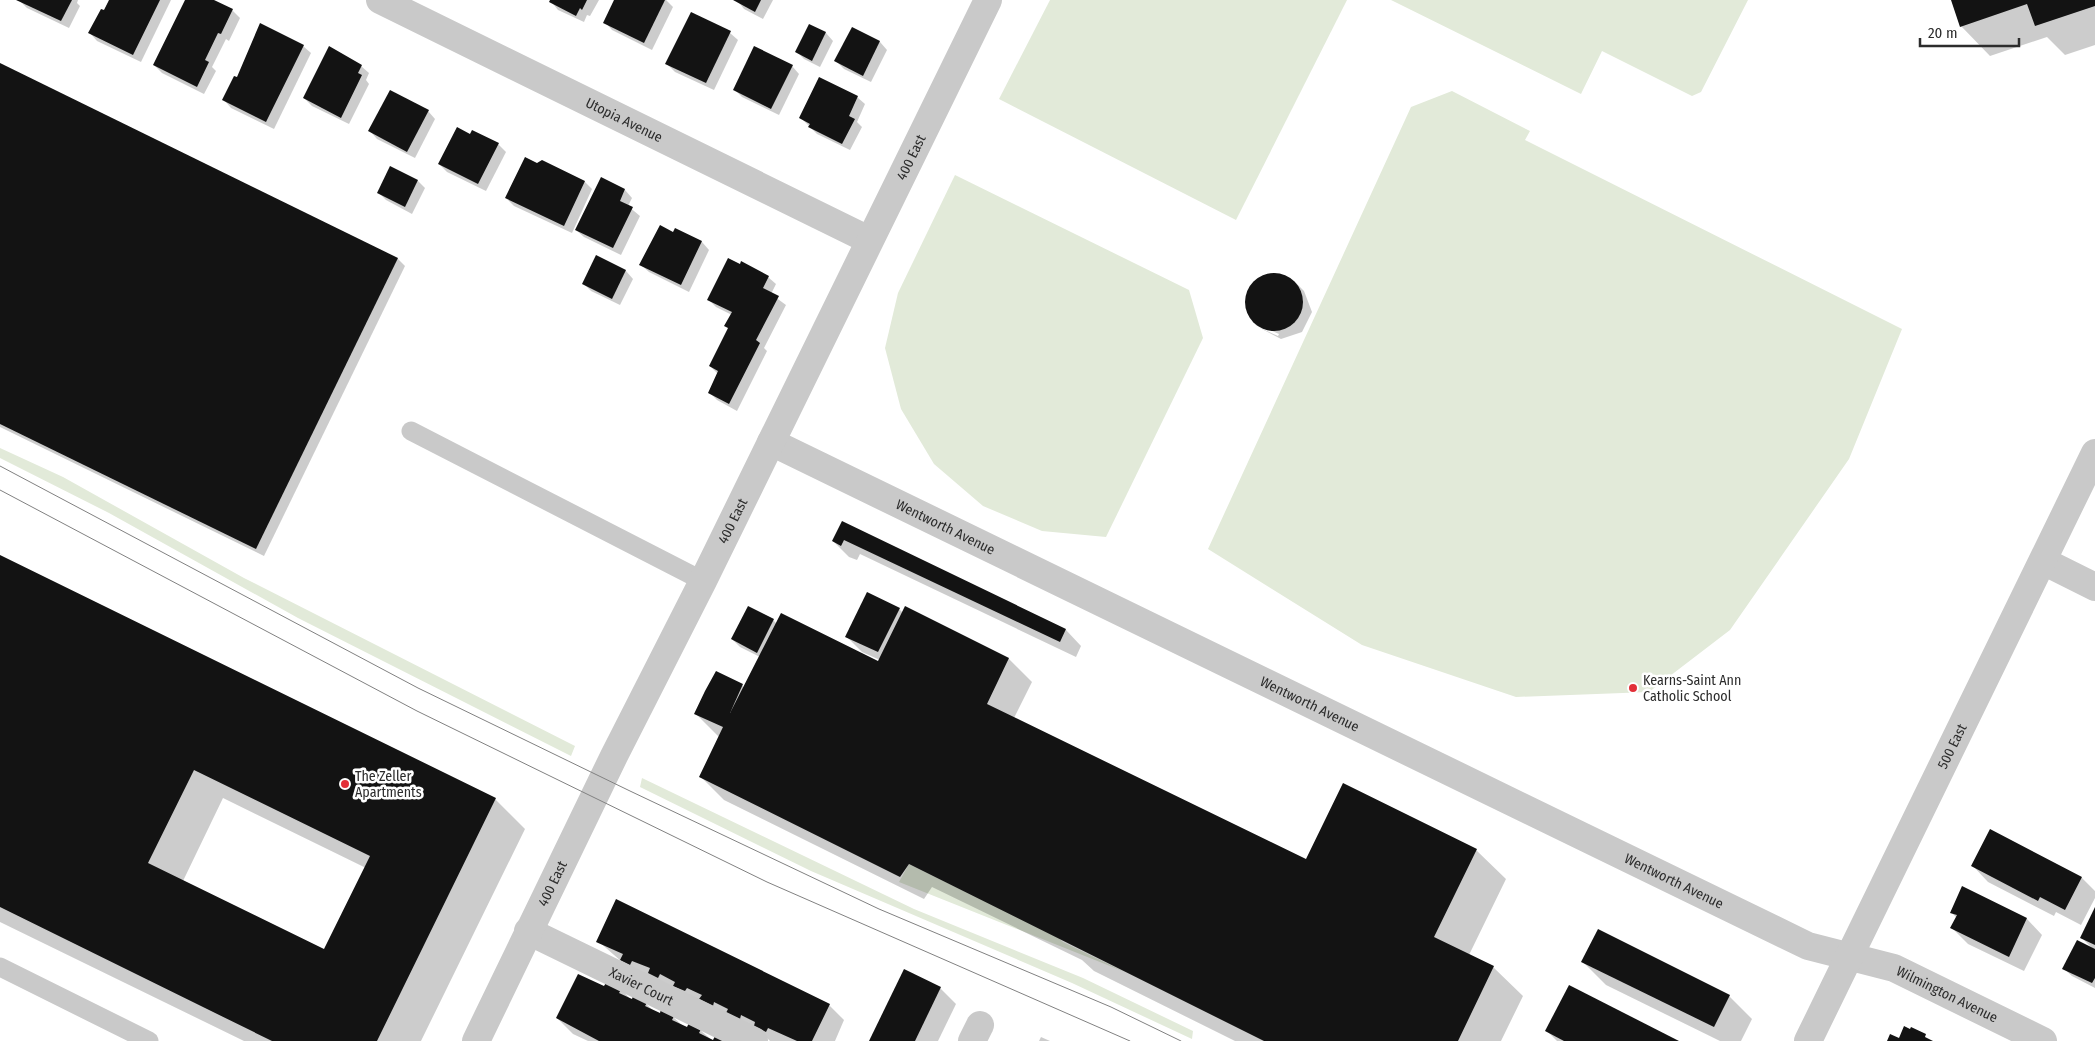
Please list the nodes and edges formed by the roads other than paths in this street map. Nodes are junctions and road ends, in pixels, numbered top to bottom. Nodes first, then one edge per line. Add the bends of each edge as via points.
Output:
1 (380, 0) edge
2 (988, 0) edge
3 (869, 240) junction
4 (411, 431) dead end
5 (770, 442) junction
6 (2095, 453) edge
7 (2043, 561) junction
8 (703, 581) junction
9 (2095, 587) edge
10 (528, 931) junction
11 (1850, 957) junction
12 (0, 967) edge
13 (149, 1041) edge
14 (476, 1041) edge
15 (754, 1041) edge
16 (1808, 1041) edge
17 (2042, 1041) edge

1 - 3 street, Utopia Avenue
2 - 3 street, 400 East
3 - 5 street, 400 East
4 - 8 lane
5 - 8 street, 400 East
5 - 11 street, Wentworth Avenue via 1808,946
6 - 7 street, 500 East
7 - 9 street
7 - 11 street, 500 East
8 - 10 street, 400 East
10 - 14 street, 400 East
10 - 15 street, Xavier Court
11 - 16 street, 500 East
11 - 17 street, Wilmington Avenue via 1894,968
12 - 13 lane

